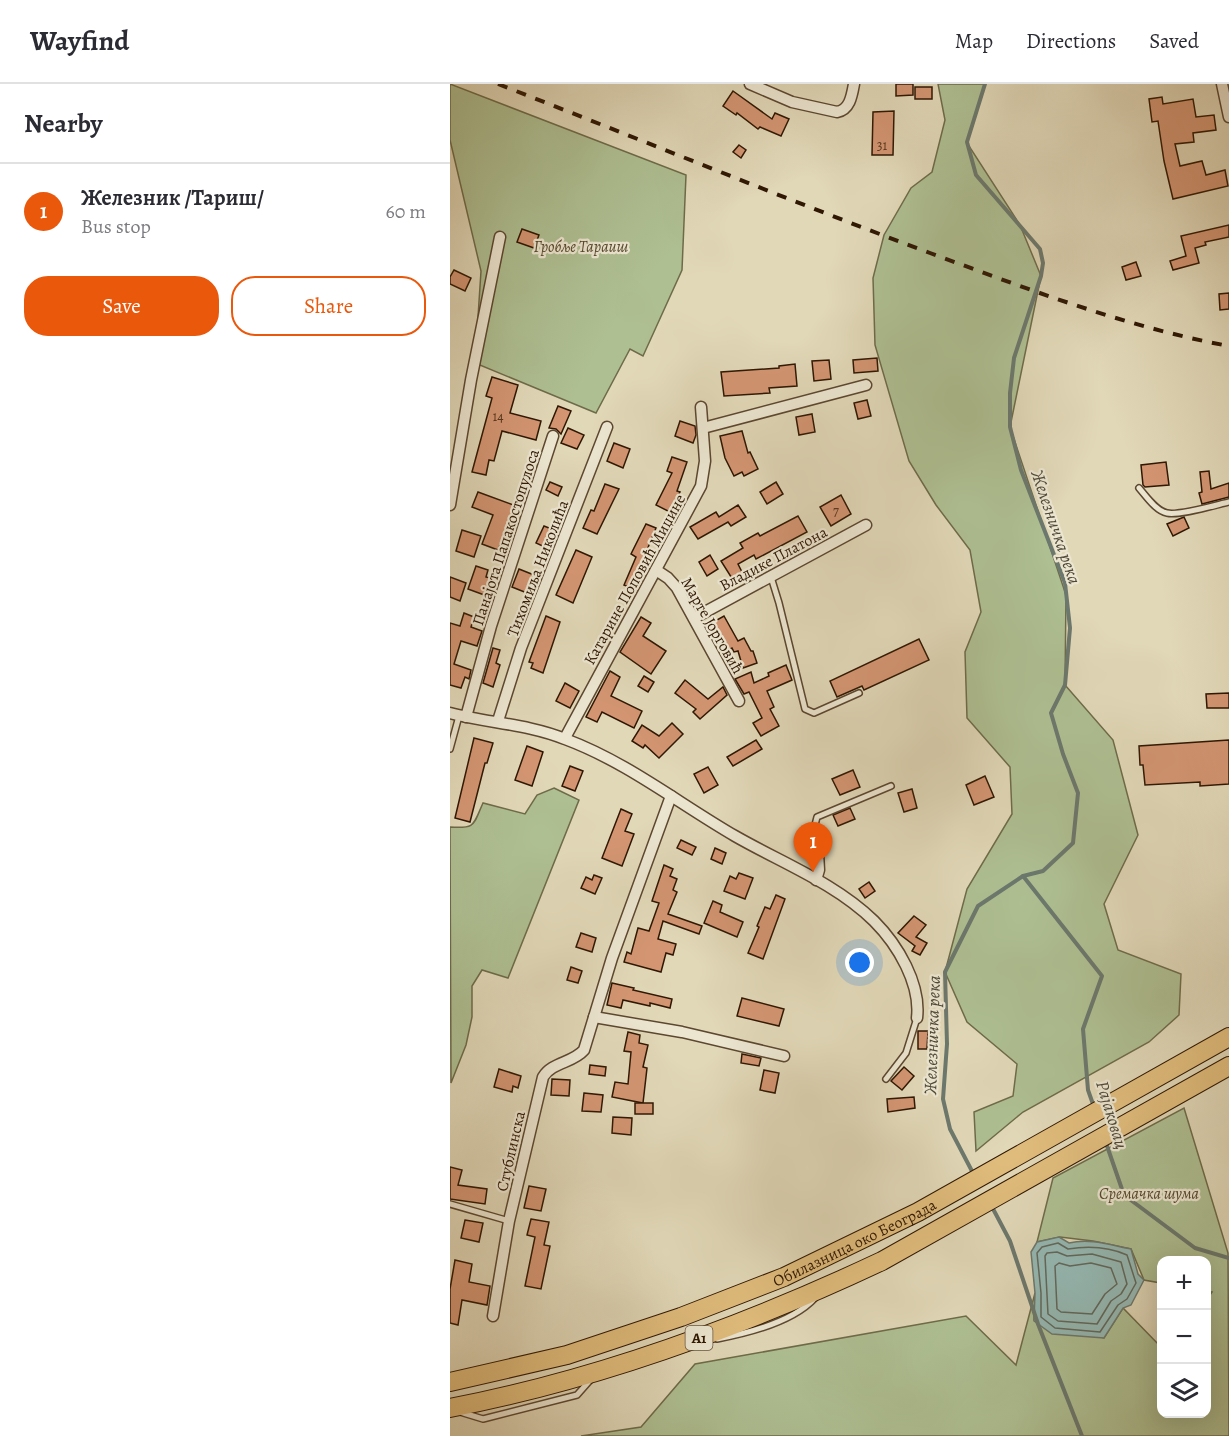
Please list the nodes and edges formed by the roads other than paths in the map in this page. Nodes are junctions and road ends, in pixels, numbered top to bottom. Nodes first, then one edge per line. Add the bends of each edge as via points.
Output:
1 (750, 84) edge
2 (854, 84) edge
3 (1224, 84) edge
4 (1229, 87) edge
5 (1229, 117) edge
6 (500, 237) dead end
7 (866, 385) dead end
8 (701, 407) dead end
9 (608, 427) dead end
10 (703, 428) junction
11 (553, 436) dead end
12 (1138, 489) dead end
13 (1229, 502) edge
14 (450, 506) edge
15 (866, 525) dead end
16 (656, 570) junction
17 (771, 576) junction
18 (694, 618) junction
19 (859, 693) dead end
20 (739, 701) dead end
21 (458, 715) edge
22 (498, 721) junction
23 (564, 738) junction
24 (450, 749) edge
25 (891, 786) dead end
26 (671, 796) junction
27 (818, 853) joint
28 (816, 880) junction
29 (594, 1017) junction
30 (918, 1018) joint
31 (1229, 1037) edge
32 (784, 1056) dead end
33 (1229, 1066) edge
34 (886, 1079) dead end
35 (450, 1204) edge
36 (509, 1221) junction
37 (494, 1316) dead end
38 (450, 1382) edge
39 (450, 1408) edge

1 - 2 street via 792,102 837,112 848,106
3 - 4 street
3 - 5 street
6 - 14 street
7 - 10 street
8 - 10 street, Катарине Поповић Миџине
9 - 22 street, Тихомиља Николића via 521,648
10 - 16 street, Катарине Поповић Миџине via 705,461 701,486
11 - 21 street, Панајота Папакостопулоса
12 - 13 lane via 1167,513
15 - 17 street, Владике Платона
16 - 18 street, Марте Јорговић via 677,588
16 - 23 street, Катарине Поповић Миџине
17 - 18 street, Владике Платона
17 - 19 lane via 805,709 814,713
18 - 20 street, Марте Јорговић
21 - 22 street
21 - 24 lane
22 - 23 street
23 - 26 street via 604,755
25 - 27 lane via 817,817
26 - 28 street
26 - 29 street, Стублинска
27 - 28 street
28 - 30 street via 860,909 884,933 902,958 914,987
29 - 32 street via 682,1032
29 - 36 street, Стублинска via 582,1053 550,1068 543,1077
30 - 34 lane via 906,1053
31 - 38 highway, Обилазница око Београда / A1 via 918,1212 784,1277 681,1317 567,1354
33 - 39 highway, Обилазница око Београда / A1 via 882,1261 826,1287 689,1342 598,1371
35 - 36 lane
36 - 37 street, Стублинска

